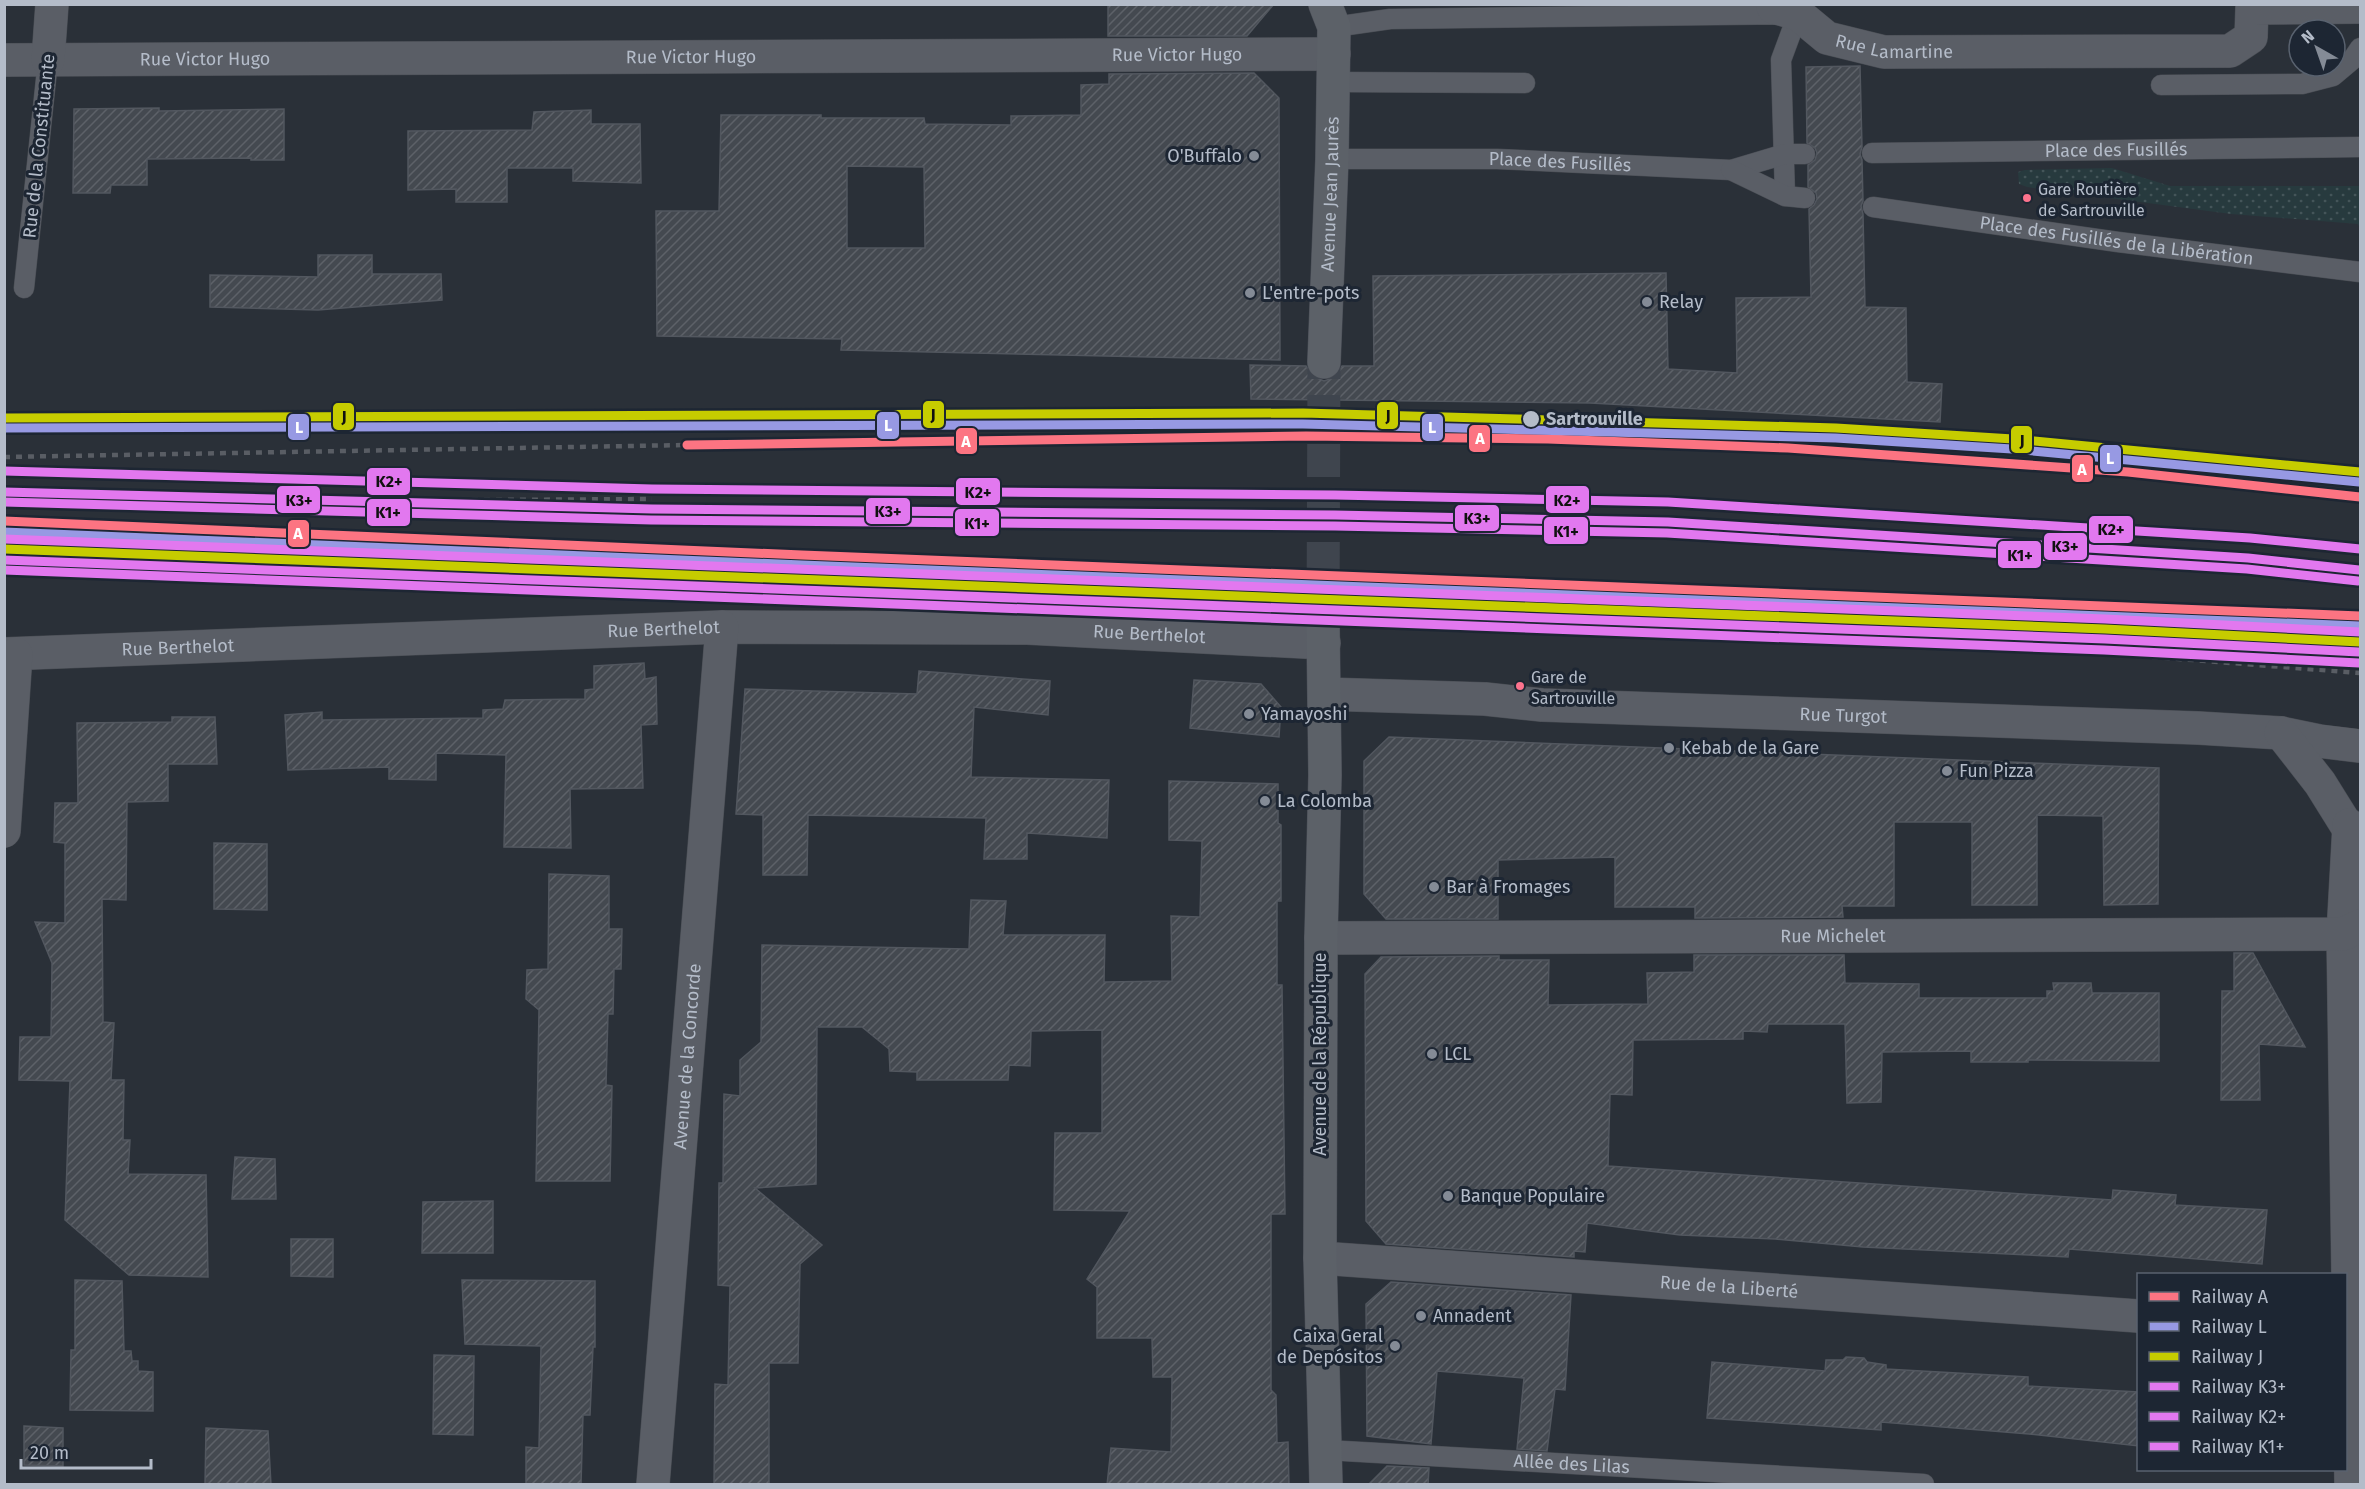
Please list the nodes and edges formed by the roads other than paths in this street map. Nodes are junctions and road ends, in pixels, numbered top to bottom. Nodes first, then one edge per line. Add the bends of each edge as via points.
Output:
1 (52, 4) edge
2 (2310, 6) edge
3 (2361, 8) edge
4 (1785, 9) edge
5 (1335, 34) edge
6 (2361, 48) edge
7 (4, 60) edge
8 (48, 60) junction
9 (1525, 83) dead end
10 (2161, 85) dead end
11 (2361, 147) edge
12 (1872, 153) dead end
13 (1795, 154) junction
14 (1332, 159) junction
15 (1731, 170) junction
16 (1785, 196) junction
17 (1805, 198) dead end
18 (1873, 207) dead end
19 (2361, 272) edge
20 (24, 288) dead end
21 (1324, 362) tunnel mouth
22 (722, 627) junction
23 (1323, 634) joint
24 (10, 654) edge
25 (1325, 694) junction
26 (2281, 733) junction
27 (2361, 746) edge
28 (4, 831) edge
29 (2355, 837) edge
30 (2355, 937) edge
31 (1321, 938) junction
32 (1320, 1258) junction
33 (2137, 1316) edge
34 (2351, 1328) edge
35 (1326, 1450) junction
36 (653, 1485) edge
37 (1326, 1485) edge
38 (1924, 1485) edge
39 (2350, 1485) edge

1 - 8 street, Rue de la Constituante
2 - 3 street, Rue Lamartine
2 - 4 street, Rue Lamartine via 2252,8 2251,37 2230,51 1884,52 1827,38
4 - 5 lane via 1390,19
4 - 13 lane via 1781,60
5 - 8 street, Rue Victor Hugo
5 - 9 lane
5 - 14 main road, Avenue Jean Jaurès
6 - 10 lane via 2333,76 2302,84
7 - 8 street, Rue Victor Hugo
8 - 20 lane, Rue de la Constituante
11 - 12 lane, Place des Fusillés
13 - 15 lane, Place des Fusillés
13 - 16 lane
14 - 15 lane, Place des Fusillés via 1497,159
14 - 21 main road, Avenue Jean Jaurès
15 - 16 lane
16 - 17 lane
18 - 19 lane, Place des Fusillés de la Libération
22 - 23 street, Rue Berthelot
22 - 24 street, Rue Berthelot
22 - 36 street, Avenue de la Concorde
23 - 25 main road, Avenue de la République
24 - 28 street
25 - 26 street, Rue Turgot
25 - 31 main road, Avenue de la République
26 - 27 street, Rue Turgot
26 - 29 street
29 - 30 street
30 - 31 street, Rue Michelet
30 - 34 street
31 - 32 main road, Avenue de la République
32 - 33 street, Rue de la Liberté
32 - 35 main road, Avenue de la République
34 - 39 street
35 - 37 main road, Avenue de la République
35 - 38 lane, Allée des Lilas

